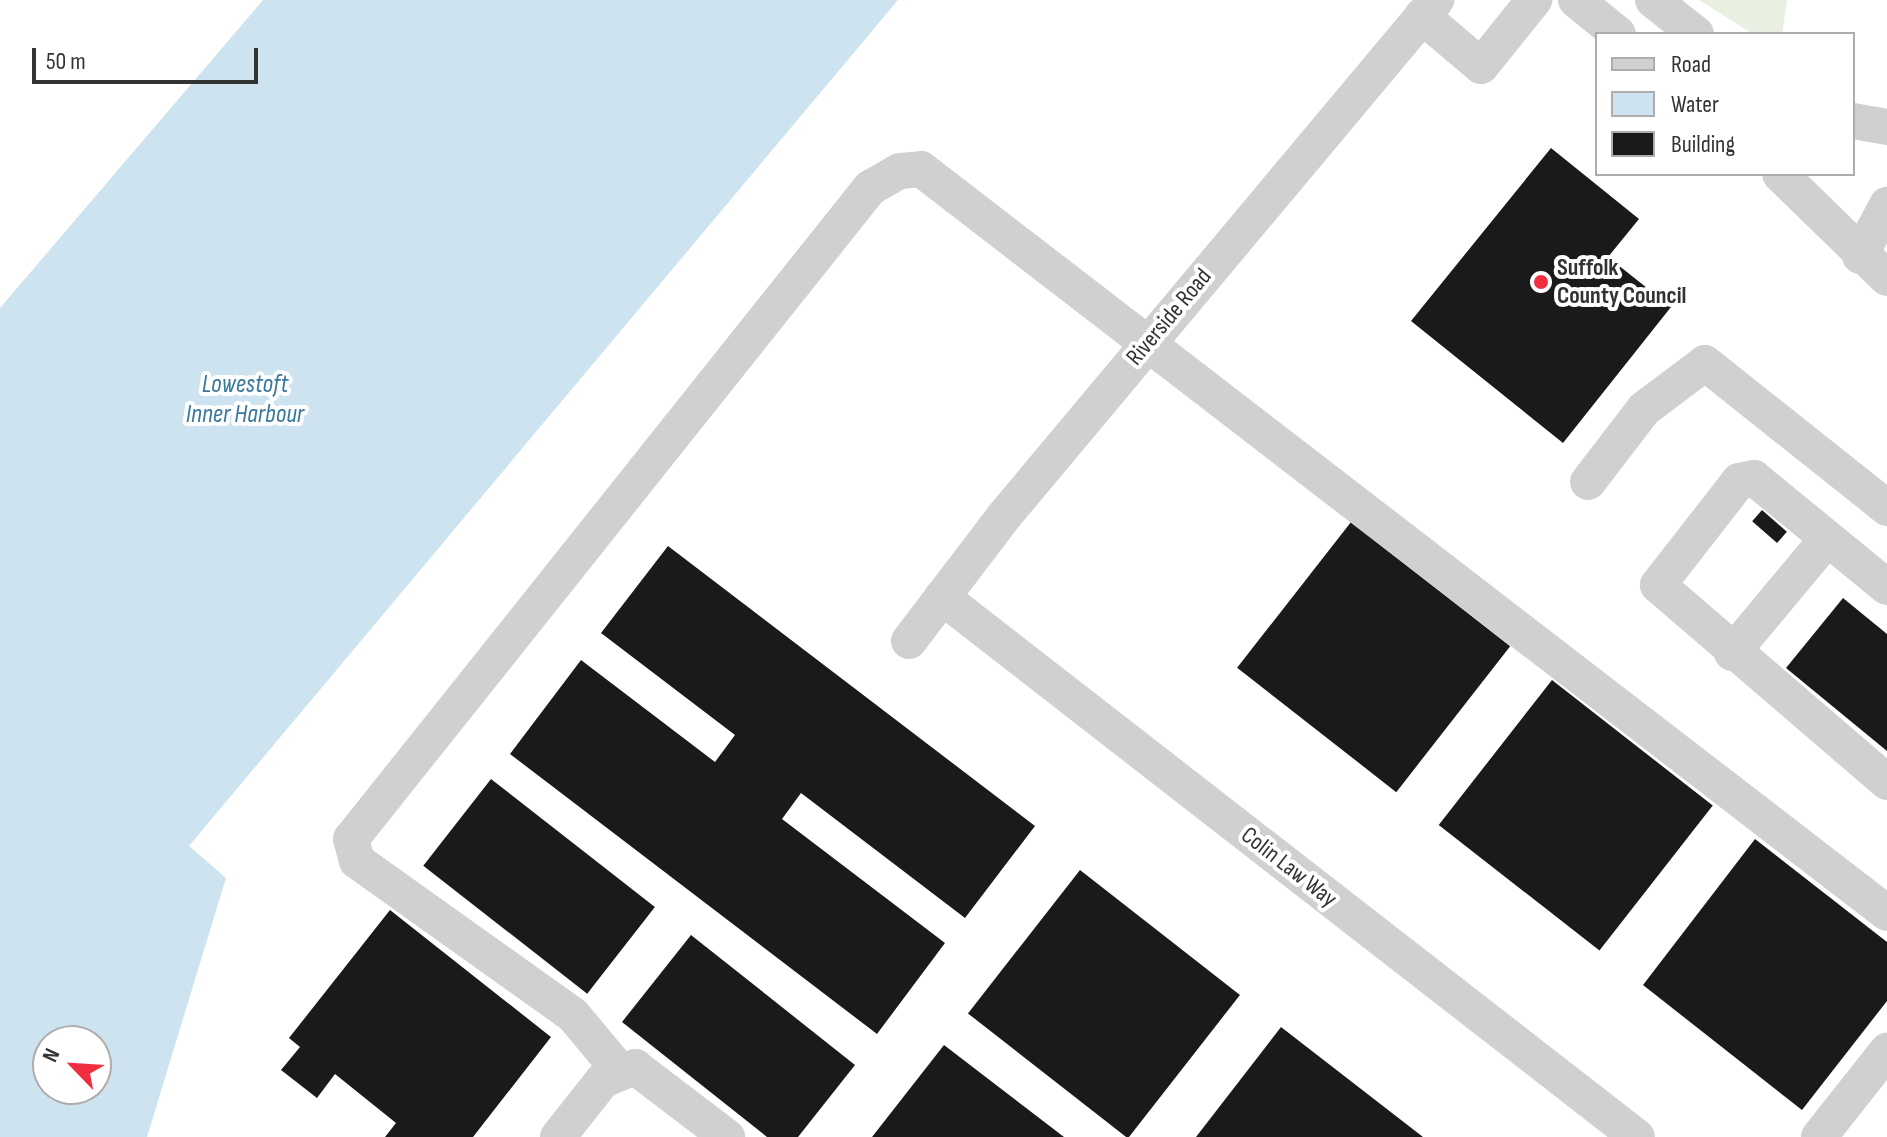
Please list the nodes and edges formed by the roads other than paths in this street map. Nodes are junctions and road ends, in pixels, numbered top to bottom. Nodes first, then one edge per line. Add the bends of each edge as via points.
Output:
1 (1534, 0) edge
2 (1576, 0) edge
3 (1653, 0) edge
4 (1429, 8) edge
5 (1616, 32) edge
6 (1693, 32) edge
7 (1855, 121) edge
8 (1887, 127) edge
9 (1782, 176) edge
10 (1887, 205) edge
11 (1860, 256) junction
12 (1887, 278) edge
13 (1147, 343) junction
14 (1588, 482) dead end
15 (1887, 508) edge
16 (1827, 539) junction
17 (1887, 587) edge
18 (942, 597) junction
19 (909, 641) dead end
20 (1732, 653) junction
21 (1887, 782) edge
22 (1887, 913) edge
23 (1887, 1051) edge
24 (619, 1070) junction
25 (558, 1137) edge
26 (727, 1137) edge
27 (1637, 1137) edge
28 (1819, 1137) edge

1 - 4 street via 1481,66
2 - 5 street
3 - 6 street
4 - 13 street, Riverside Road
7 - 8 street
9 - 11 street
10 - 11 street
11 - 12 street
13 - 18 street, Riverside Road
13 - 22 street
13 - 24 street via 921,169 900,171 870,188 360,819 351,839 357,861 573,1015
14 - 15 street via 1644,409 1705,363
16 - 17 street
16 - 20 street
16 - 20 street via 1773,490 1754,478 1739,481 1658,585
18 - 19 street, Riverside Road
18 - 27 street, Colin Law Way
20 - 21 street
23 - 28 street
24 - 25 street
24 - 26 street via 635,1067

